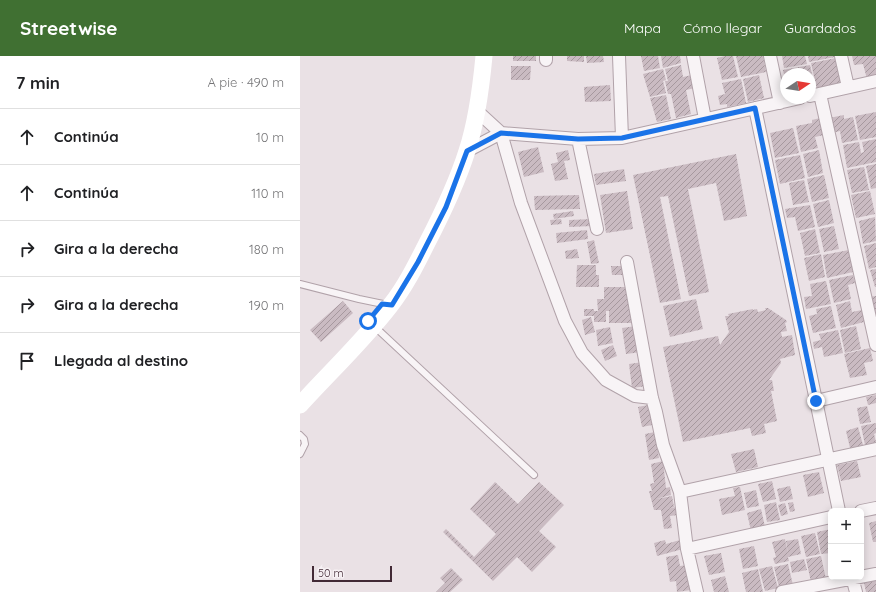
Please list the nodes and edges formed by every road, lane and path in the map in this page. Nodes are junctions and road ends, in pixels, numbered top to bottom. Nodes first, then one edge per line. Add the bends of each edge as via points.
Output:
1 (476, 56) edge
2 (484, 56) edge
3 (619, 56) edge
4 (693, 56) edge
5 (770, 56) edge
6 (841, 56) edge
7 (876, 82) edge
8 (848, 87) junction
9 (816, 95) edge
10 (816, 99) edge
11 (780, 102) joint
12 (755, 108) junction
13 (477, 111) junction
14 (706, 119) junction
15 (501, 133) junction
16 (622, 138) junction
17 (578, 139) junction
18 (467, 151) junction
19 (597, 229) dead end
20 (627, 262) dead end
21 (300, 284) edge
22 (386, 304) junction
23 (371, 324) junction
24 (876, 345) edge
25 (876, 387) edge
26 (300, 394) edge
27 (652, 398) junction
28 (816, 401) junction
29 (300, 405) edge
30 (300, 435) edge
31 (876, 450) edge
32 (300, 454) edge
33 (828, 460) junction
34 (534, 474) dead end
35 (680, 492) junction
36 (838, 508) edge
37 (876, 508) edge
38 (864, 510) edge
39 (828, 519) edge
40 (687, 549) junction
41 (876, 574) edge
42 (864, 576) edge
43 (843, 580) edge
44 (853, 580) edge
45 (697, 592) edge
46 (782, 592) edge
47 (856, 592) edge

1 - 22 main road via 470,108 459,148 438,203
2 - 13 main road
3 - 16 street
4 - 14 street
5 - 11 street
6 - 8 street
7 - 8 street
8 - 9 street
10 - 24 street
11 - 12 street
12 - 14 street
12 - 28 street
13 - 15 street
13 - 18 main road
14 - 16 street
15 - 17 street
15 - 18 street
15 - 27 street via 521,203 565,321 582,353 606,380 635,396
16 - 17 street
17 - 19 street
18 - 22 main road via 446,207 418,262
20 - 27 street
21 - 22 lane
22 - 23 main road
23 - 26 main road
23 - 29 main road
23 - 34 lane
25 - 28 street
27 - 35 street via 663,445
28 - 33 street
30 - 32 lane via 305,444
31 - 33 street
33 - 35 street
33 - 36 street
35 - 40 street
37 - 38 street
39 - 40 street
40 - 45 street
41 - 42 street
43 - 46 street
44 - 47 street

